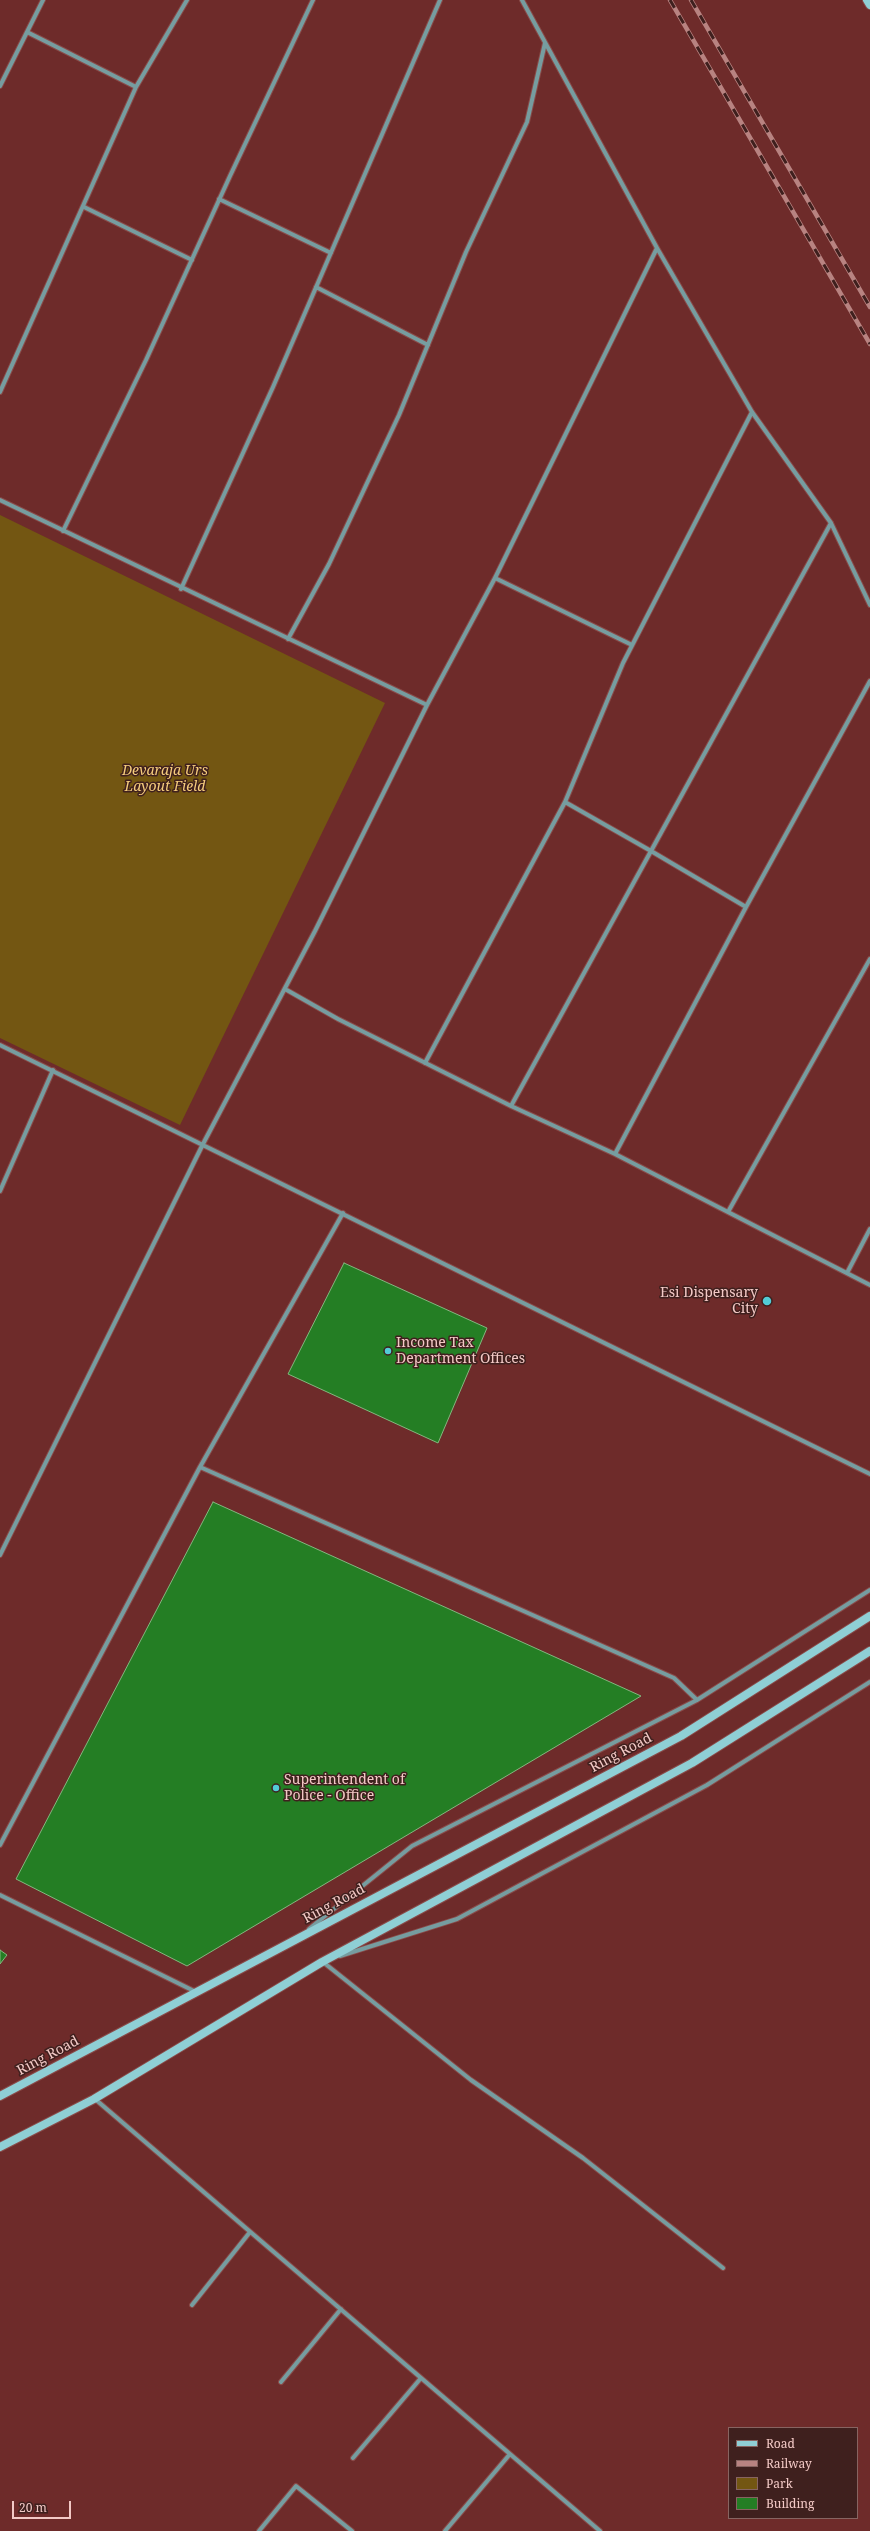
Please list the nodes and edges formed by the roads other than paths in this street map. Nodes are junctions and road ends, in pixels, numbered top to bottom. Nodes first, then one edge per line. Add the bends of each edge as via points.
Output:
1 (43, 0) edge
2 (188, 0) edge
3 (313, 0) edge
4 (440, 0) edge
5 (522, 0) edge
6 (867, 0) edge
7 (870, 5) edge
8 (27, 32) junction
9 (545, 43) junction
10 (0, 86) edge
11 (136, 87) junction
12 (219, 199) junction
13 (84, 208) junction
14 (657, 248) junction
15 (331, 253) junction
16 (192, 260) junction
17 (316, 287) junction
18 (428, 345) junction
19 (0, 392) edge
20 (752, 412) junction
21 (0, 500) edge
22 (831, 523) junction
23 (63, 531) junction
24 (495, 578) junction
25 (181, 589) junction
26 (870, 605) edge
27 (288, 638) junction
28 (632, 645) junction
29 (870, 682) edge
30 (427, 705) junction
31 (565, 802) junction
32 (652, 850) junction
33 (746, 907) junction
34 (870, 959) edge
35 (285, 989) junction
36 (0, 1045) edge
37 (425, 1063) junction
38 (53, 1070) junction
39 (511, 1106) junction
40 (203, 1144) junction
41 (615, 1154) junction
42 (0, 1191) edge
43 (728, 1212) junction
44 (343, 1213) junction
45 (870, 1229) edge
46 (847, 1273) junction
47 (870, 1285) edge
48 (200, 1467) junction
49 (870, 1474) edge
50 (0, 1555) edge
51 (870, 1590) edge
52 (870, 1616) edge
53 (870, 1651) edge
54 (870, 1682) edge
55 (697, 1700) junction
56 (0, 1845) edge
57 (0, 1894) edge
58 (298, 1938) junction
59 (322, 1962) junction
60 (196, 1992) junction
61 (0, 2096) edge
62 (94, 2099) junction
63 (0, 2147) edge
64 (250, 2232) junction
65 (723, 2268) dead end
66 (192, 2306) dead end
67 (341, 2309) junction
68 (421, 2378) junction
69 (281, 2382) dead end
70 (510, 2454) junction
71 (354, 2458) dead end
72 (598, 2530) edge
73 (259, 2531) edge
74 (352, 2531) edge
75 (444, 2531) edge

1 - 8 street
2 - 11 street
3 - 12 street
4 - 15 street
5 - 9 street
6 - 7 main road
8 - 10 street
8 - 11 street
9 - 14 street
9 - 18 street via 527,122 466,252
11 - 13 street
12 - 15 street
12 - 16 street
13 - 16 street
13 - 19 street
14 - 20 street
14 - 24 street
15 - 17 street
16 - 23 street
17 - 18 street
17 - 25 street
18 - 27 street via 399,415 329,564
20 - 22 street
20 - 28 street
21 - 23 street
22 - 26 street
22 - 32 street
23 - 25 street
24 - 28 street
24 - 30 street
25 - 27 street
27 - 30 street
28 - 31 street
29 - 33 street
30 - 35 street
31 - 32 street
31 - 37 street
32 - 33 street
32 - 39 street
33 - 41 street
34 - 43 street
35 - 37 street
35 - 40 street
36 - 38 street
37 - 39 street
38 - 40 street
38 - 42 street
39 - 41 street
40 - 44 street
40 - 50 street
41 - 43 street
43 - 46 street
44 - 48 street
44 - 49 street
45 - 46 street
46 - 47 street
48 - 55 street via 674,1678
48 - 56 street
51 - 55 street
52 - 58 main road, Ring Road via 681,1736
53 - 59 main road via 692,1763
54 - 59 street via 707,1785 456,1919
55 - 58 street via 412,1846
57 - 60 street
58 - 60 main road, Ring Road
59 - 62 main road
59 - 65 street via 471,2080 583,2158
60 - 61 main road, Ring Road
62 - 63 main road
62 - 64 street
64 - 66 street
64 - 67 street
67 - 68 street
67 - 69 street
68 - 70 street
68 - 71 street
70 - 72 street
70 - 75 street
73 - 74 street via 296,2486

